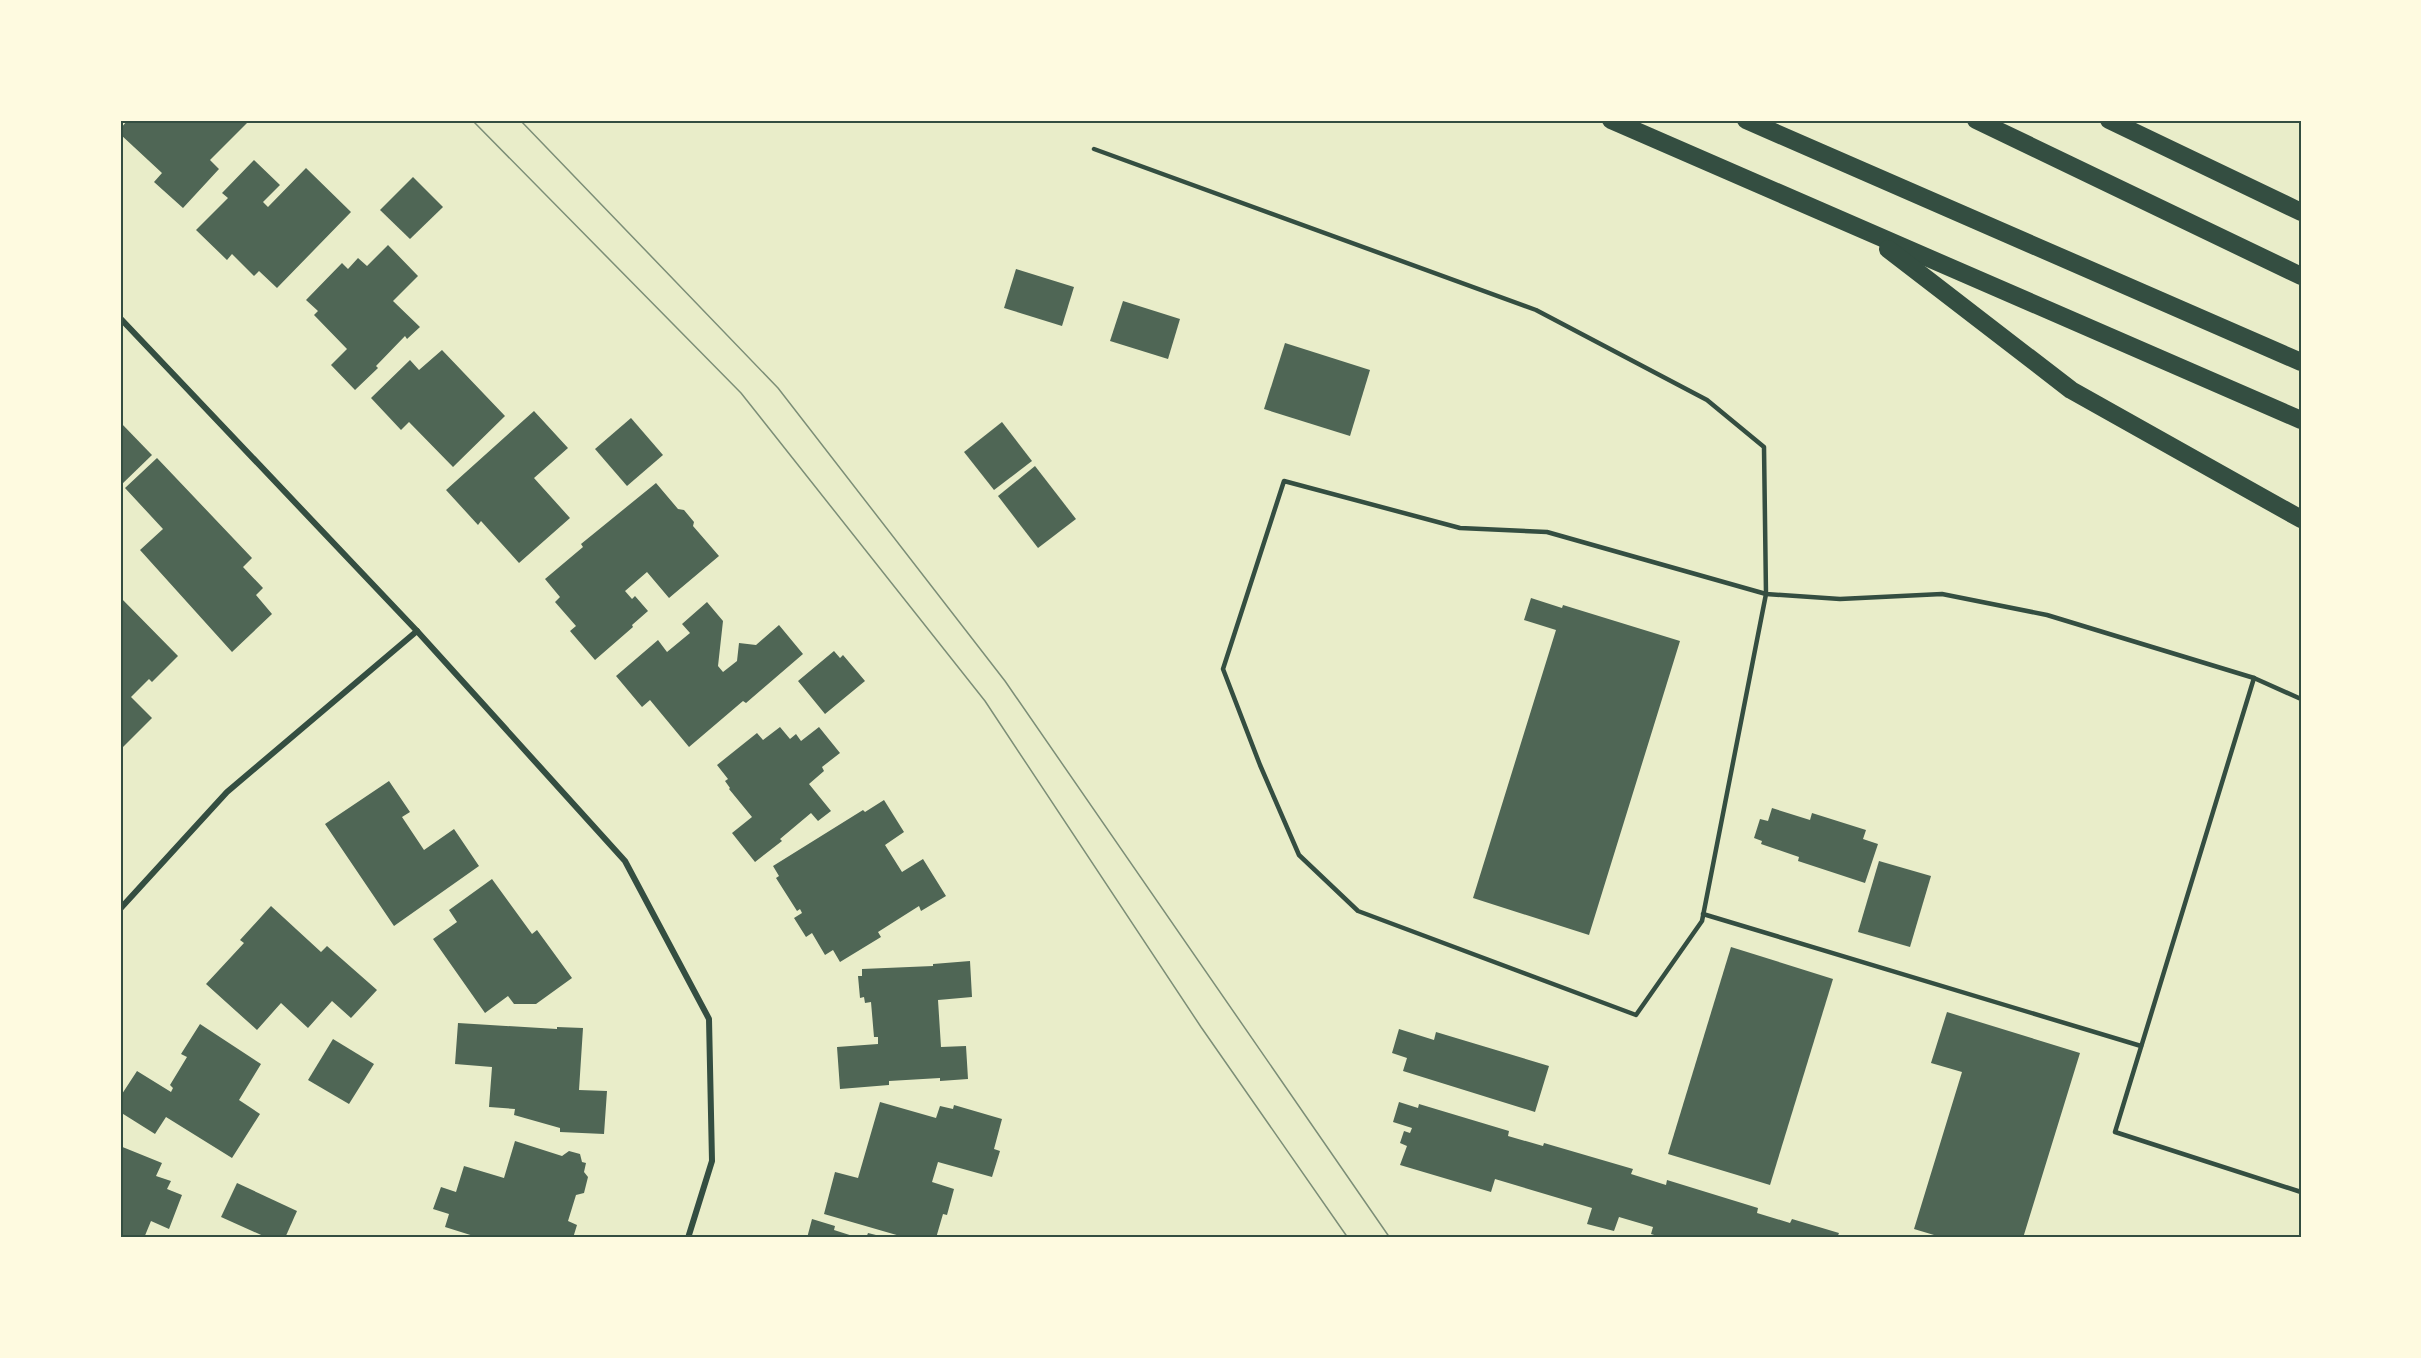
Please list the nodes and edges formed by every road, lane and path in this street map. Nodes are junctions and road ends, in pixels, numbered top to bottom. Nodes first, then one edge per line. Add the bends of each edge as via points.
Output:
1 (1611, 120) edge
2 (1746, 120) edge
3 (1976, 120) edge
4 (2109, 120) edge
5 (1094, 149) dead end
6 (2301, 212) edge
7 (1865, 232) junction
8 (2301, 276) edge
9 (120, 318) edge
10 (2301, 362) edge
11 (2301, 420) edge
12 (2301, 519) edge
13 (1766, 594) junction
14 (417, 631) junction
15 (2254, 678) junction
16 (2301, 699) edge
17 (120, 909) edge
18 (1703, 914) junction
19 (2141, 1046) junction
20 (2301, 1192) edge
21 (688, 1238) edge

1 - 7 highway
2 - 10 highway
3 - 8 highway
4 - 6 highway
5 - 13 lane via 1536,310 1707,400 1764,447
7 - 11 highway
7 - 12 highway via 2071,390
9 - 14 street
13 - 15 lane via 1840,599 1942,594 2047,615
13 - 18 lane
13 - 18 lane via 1547,532 1460,528 1284,481 1223,669 1299,855 1358,911 1636,1015 1702,921
14 - 17 street via 227,792
14 - 21 street via 625,861 710,1019 712,1161
15 - 16 lane
15 - 19 lane
18 - 19 lane
19 - 20 lane via 2115,1132

